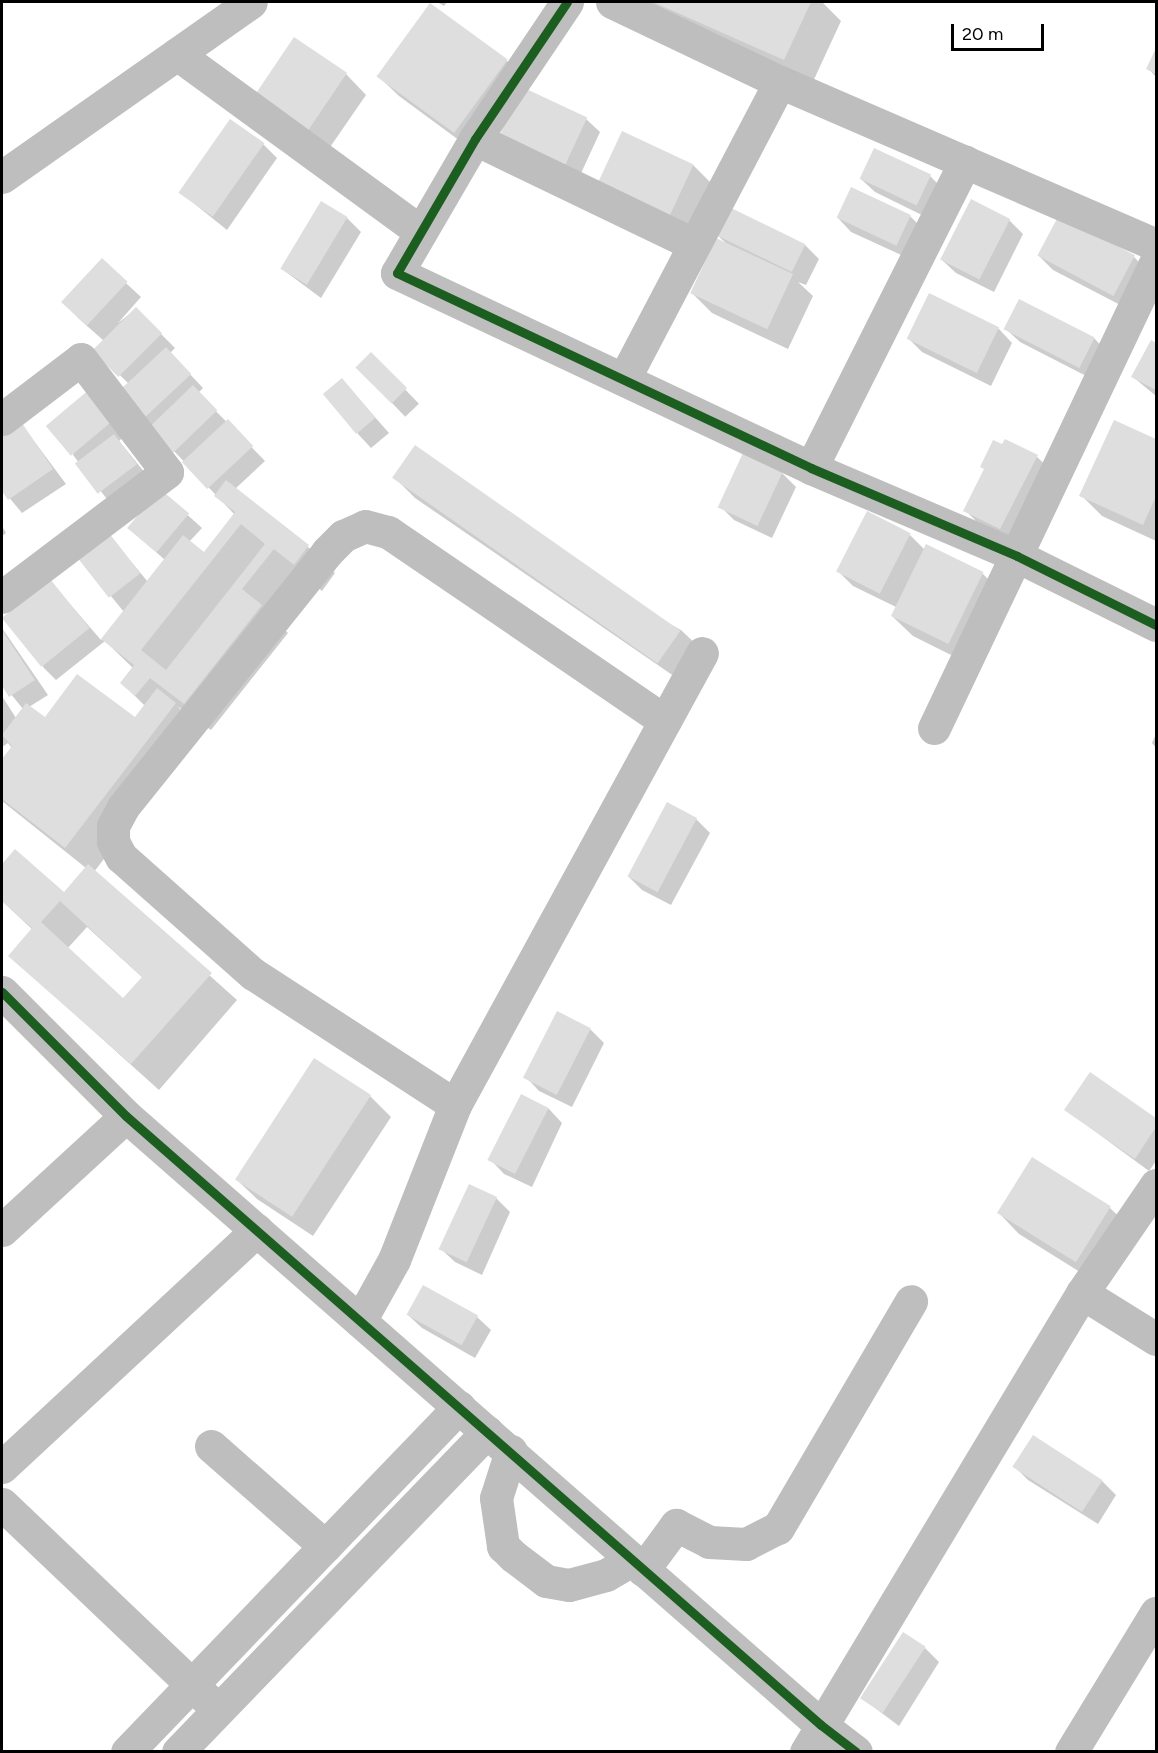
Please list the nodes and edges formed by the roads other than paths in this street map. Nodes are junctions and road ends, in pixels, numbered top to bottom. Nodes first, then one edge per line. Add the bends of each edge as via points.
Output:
1 (251, 2) edge
2 (567, 2) edge
3 (612, 2) edge
4 (177, 54) junction
5 (780, 82) junction
6 (475, 139) junction
7 (965, 162) junction
8 (2, 177) edge
9 (420, 231) junction
10 (693, 244) junction
11 (1156, 245) edge
12 (1156, 261) edge
13 (625, 377) junction
14 (2, 419) edge
15 (811, 468) junction
16 (1017, 556) junction
17 (2, 597) edge
18 (1156, 625) edge
19 (702, 653) dead end
20 (665, 721) junction
21 (934, 728) dead end
22 (2, 992) edge
23 (455, 1105) junction
24 (126, 1116) junction
25 (1156, 1185) edge
26 (2, 1230) edge
27 (257, 1230) junction
28 (1082, 1293) junction
29 (910, 1301) dead end
30 (360, 1321) junction
31 (1156, 1339) edge
32 (459, 1407) junction
33 (499, 1441) junction
34 (211, 1446) dead end
35 (2, 1467) edge
36 (2, 1504) edge
37 (325, 1546) junction
38 (638, 1565) junction
39 (1156, 1613) edge
40 (192, 1684) junction
41 (218, 1710) junction
42 (813, 1738) edge
43 (127, 1752) edge
44 (178, 1752) edge
45 (856, 1752) edge
46 (1071, 1752) edge

1 - 4 street
2 - 6 street
3 - 5 street
4 - 8 street
4 - 9 street
5 - 7 street
5 - 10 street
6 - 9 street
6 - 10 street
7 - 11 street
7 - 15 street
9 - 13 street via 397,273
10 - 13 street
12 - 16 street
13 - 15 street
14 - 17 street via 81,359 167,472
15 - 16 street
16 - 18 street
16 - 21 street
19 - 20 street
20 - 23 street
20 - 23 street via 388,532 365,526 343,536 327,552 123,807 112,826 113,841 121,857 254,974
22 - 24 street
23 - 30 street via 394,1260
24 - 26 street
24 - 27 street
25 - 28 street
27 - 30 street
27 - 35 street
28 - 31 street
28 - 42 street
29 - 38 street via 778,1528 746,1544 709,1542 676,1525
30 - 32 street
32 - 33 street
32 - 37 street
33 - 38 street
33 - 38 street via 496,1498 503,1546 513,1557 546,1581 569,1585
33 - 41 street
34 - 37 street
36 - 40 street
37 - 40 street
38 - 42 street
39 - 46 street
40 - 41 street
40 - 43 street
41 - 44 street
42 - 45 street

